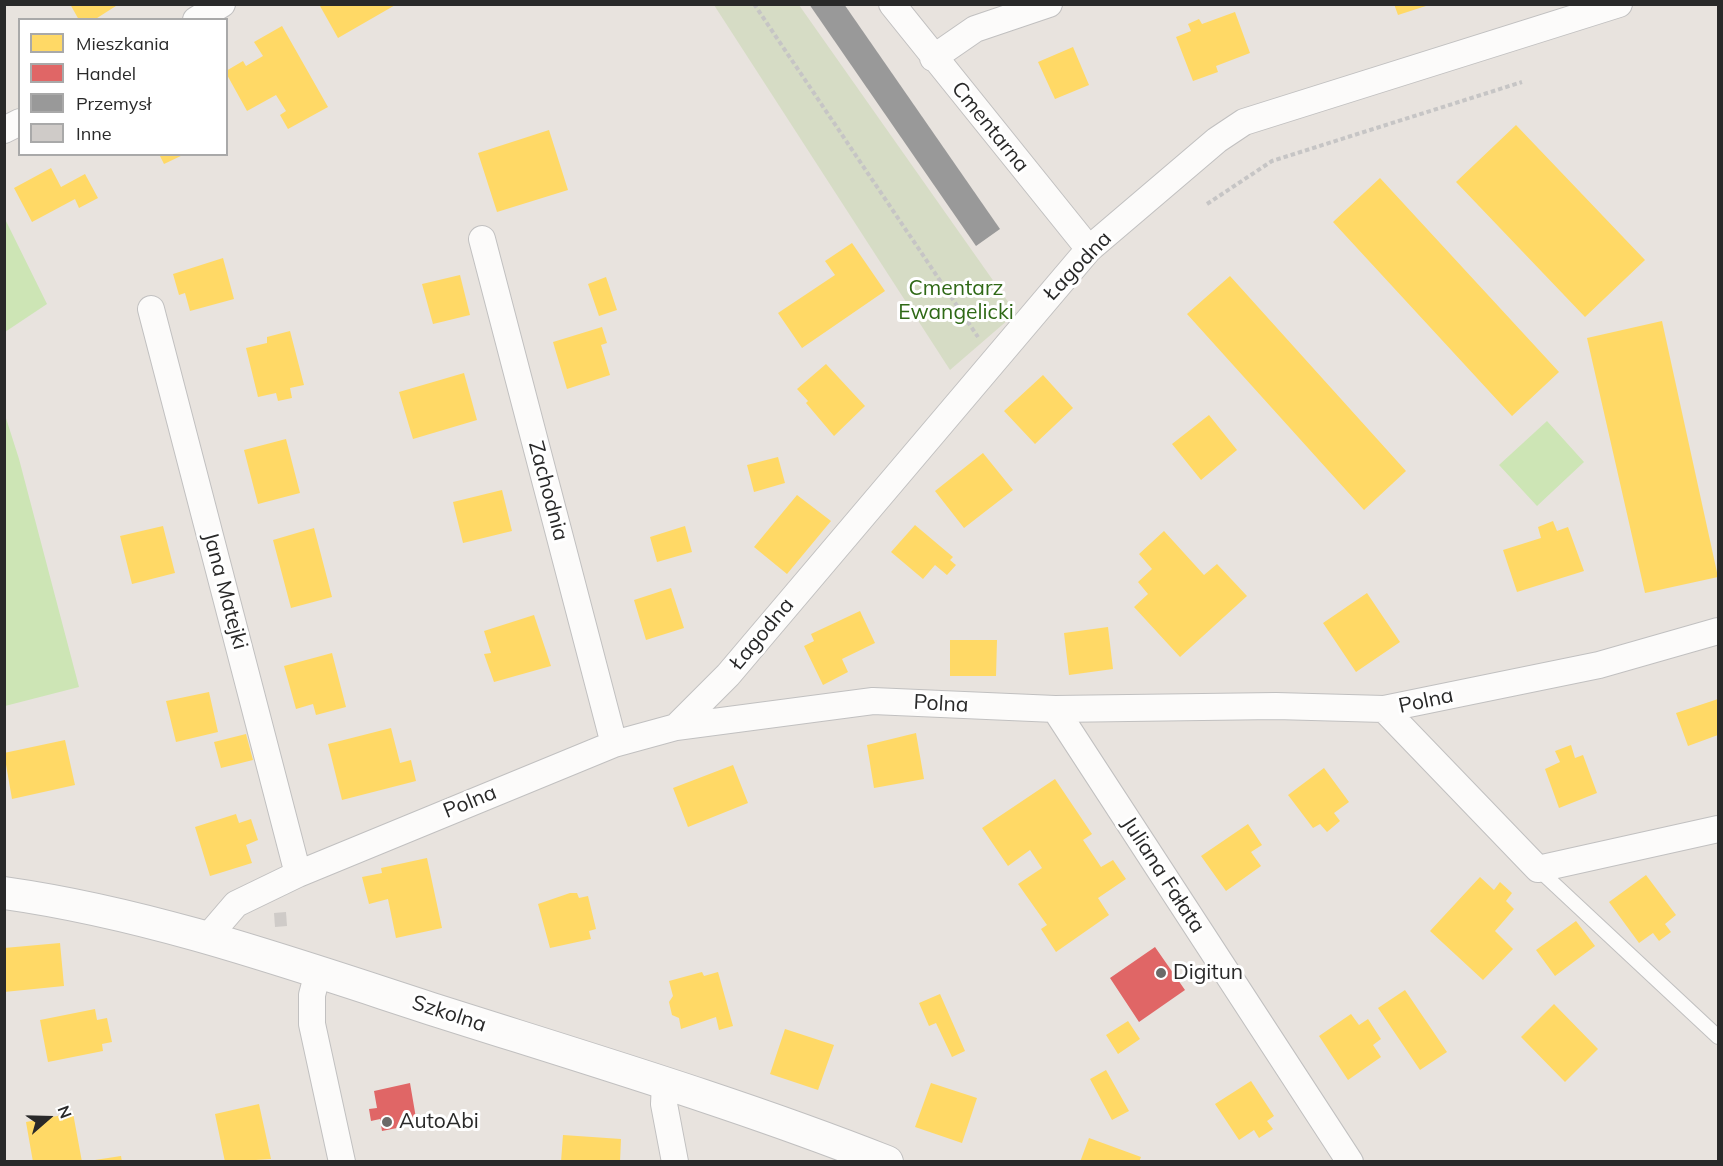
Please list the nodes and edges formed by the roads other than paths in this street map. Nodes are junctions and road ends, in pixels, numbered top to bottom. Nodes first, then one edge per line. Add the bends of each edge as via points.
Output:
1 (222, 4) edge
2 (892, 4) edge
3 (1049, 4) edge
4 (1619, 4) edge
5 (199, 18) edge
6 (933, 58) junction
7 (18, 123) edge
8 (4, 130) edge
9 (482, 238) dead end
10 (1089, 249) junction
11 (151, 309) dead end
12 (1719, 631) edge
13 (1055, 709) junction
14 (1384, 709) junction
15 (676, 727) junction
16 (614, 744) junction
17 (1719, 829) edge
18 (1538, 869) junction
19 (298, 874) junction
20 (4, 893) edge
21 (207, 939) junction
22 (318, 972) junction
23 (1719, 1037) edge
24 (665, 1083) junction
25 (342, 1161) edge
26 (675, 1161) edge
27 (887, 1161) edge
28 (1350, 1161) edge

1 - 5 street
2 - 6 street, Cmentarna
3 - 6 street via 975,29
4 - 10 street, Łagodna via 1244,122 1217,140
6 - 10 street, Cmentarna
7 - 8 street
9 - 16 street, Zachodnia
10 - 15 street, Łagodna via 728,675
11 - 19 street, Jana Matejki
12 - 14 street, Polna via 1599,665
13 - 14 street, Polna via 1276,705
13 - 15 street, Polna via 873,701
13 - 28 street, Juliana Fałata
14 - 18 street
15 - 16 street, Polna
16 - 19 street, Polna
17 - 18 street
18 - 23 lane
19 - 21 street, Polna via 236,904
20 - 21 street, Szkolna via 64,902
21 - 22 street, Szkolna
22 - 24 street, Szkolna
22 - 25 street via 312,995 312,1024
24 - 26 street via 664,1104
24 - 27 street, Szkolna via 783,1121

